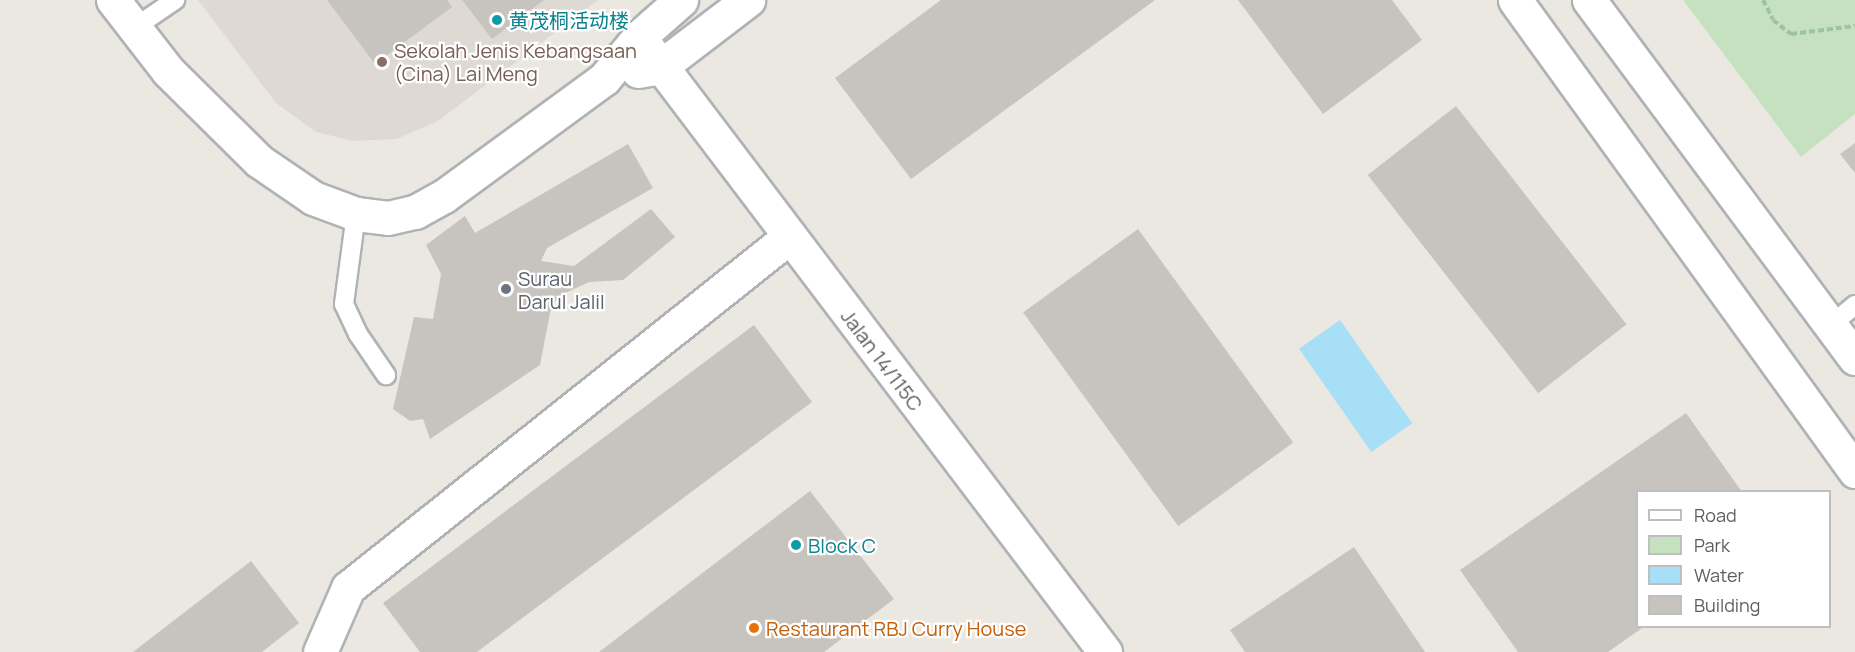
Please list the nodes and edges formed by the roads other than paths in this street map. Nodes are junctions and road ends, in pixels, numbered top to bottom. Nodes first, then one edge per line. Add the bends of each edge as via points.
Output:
1 (113, 0) edge
2 (175, 0) edge
3 (681, 0) edge
4 (748, 0) edge
5 (1515, 0) edge
6 (1589, 0) edge
7 (134, 28) junction
8 (639, 37) junction
9 (660, 67) junction
10 (604, 79) junction
11 (356, 214) junction
12 (789, 237) junction
13 (1843, 315) edge
14 (1855, 358) edge
15 (386, 375) dead end
16 (1855, 471) edge
17 (320, 652) edge
18 (1105, 652) edge

1 - 7 street
2 - 7 lane
3 - 8 street
4 - 9 street
5 - 16 street
6 - 13 street
7 - 11 street via 168,71 259,161 313,198
8 - 9 street, Jalan 14/115C
8 - 10 street
9 - 10 street
9 - 12 street, Jalan 14/115C
10 - 11 street via 444,196 415,212 388,218
11 - 15 lane via 344,304 358,334
12 - 17 street via 348,588
12 - 18 street, Jalan 14/115C
13 - 14 street

